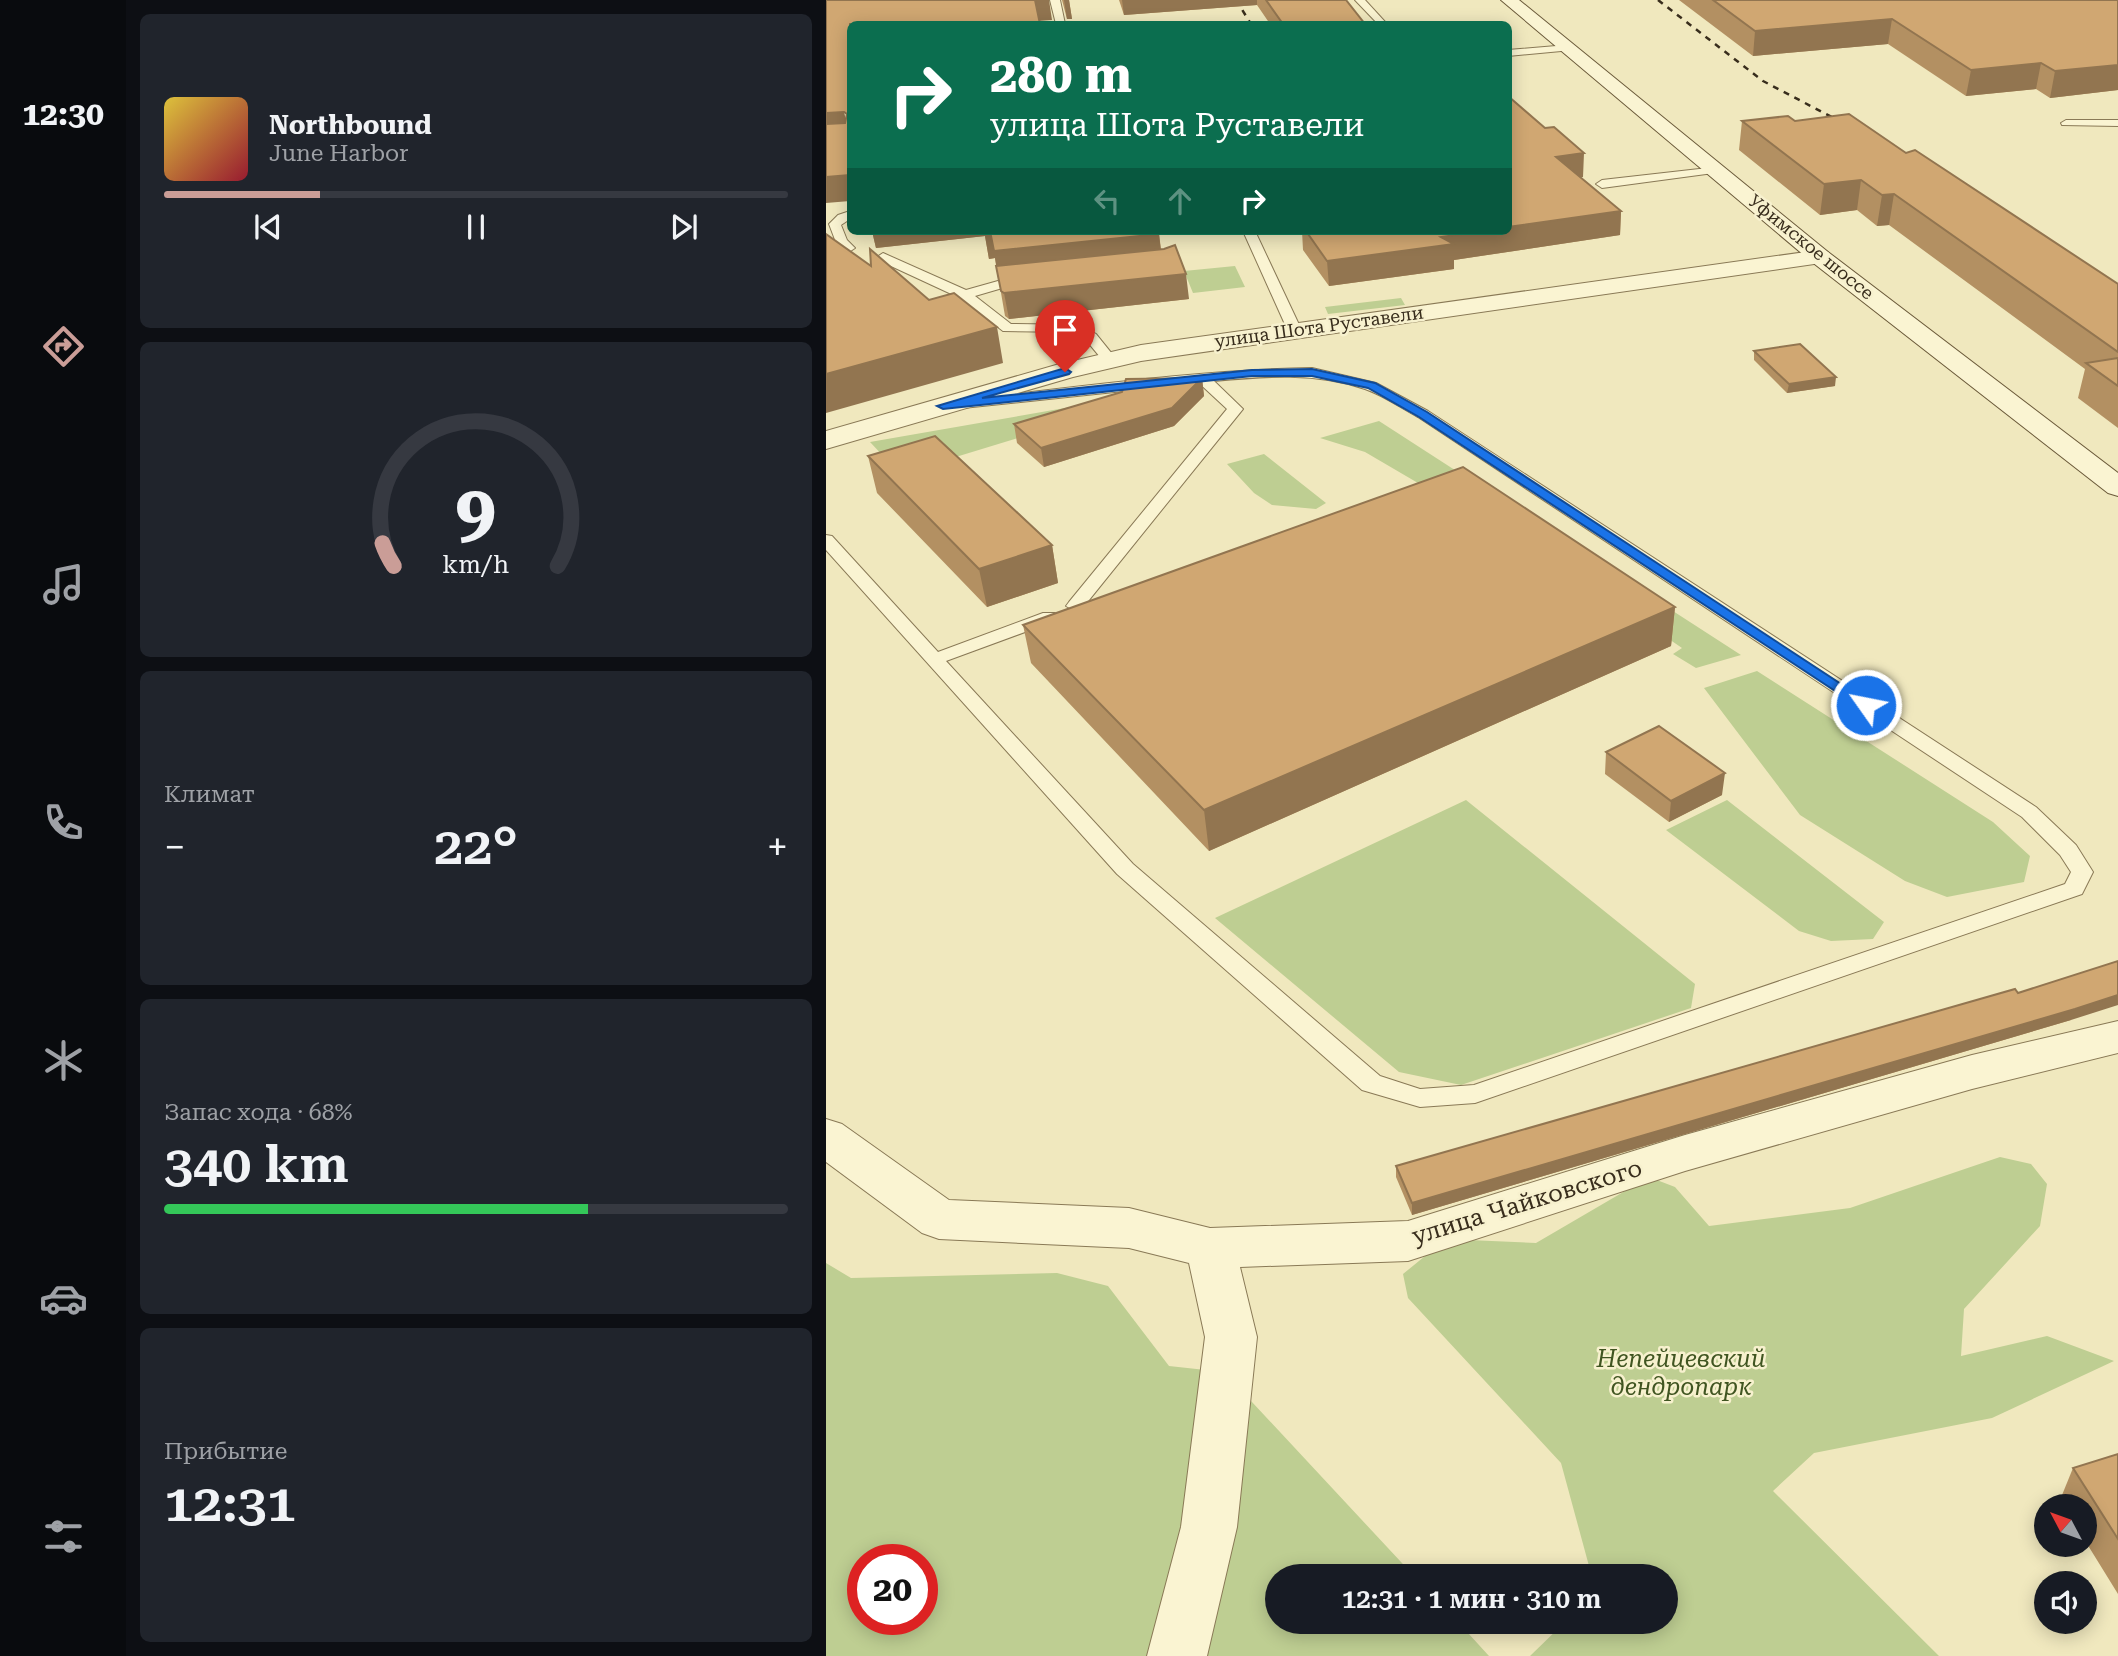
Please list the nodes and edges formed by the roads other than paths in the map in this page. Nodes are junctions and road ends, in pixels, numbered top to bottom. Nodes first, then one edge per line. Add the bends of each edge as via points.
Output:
1 (1055, 0) edge
2 (1360, 0) edge
3 (1509, 0) edge
4 (1060, 21) edge
5 (1380, 21) edge
6 (1568, 48) junction
7 (1512, 53) edge
8 (2066, 123) dead end
9 (2118, 123) edge
10 (1717, 170) junction
11 (1602, 184) dead end
12 (847, 216) edge
13 (1251, 235) edge
14 (849, 248) edge
15 (883, 257) edge
16 (1820, 257) junction
17 (1037, 281) edge
18 (965, 295) junction
19 (1295, 331) junction
20 (1110, 360) junction
21 (1202, 378) junction
22 (943, 406) junction
23 (826, 440) edge
24 (2118, 487) edge
25 (826, 540) edge
26 (1075, 606) edge
27 (1049, 617) edge
28 (935, 659) junction
29 (2118, 1037) edge
30 (826, 1137) edge
31 (1210, 1248) junction
32 (1177, 1656) edge

1 - 4 lane
2 - 5 lane
3 - 6 street, Уфимское шоссе
6 - 7 lane
6 - 10 street, Уфимское шоссе
8 - 9 lane
10 - 11 lane
10 - 16 street, Уфимское шоссе
12 - 14 lane via 835,225 841,242
13 - 19 lane
15 - 18 lane
16 - 19 street, улица Шота Руставели
16 - 24 street, Уфимское шоссе
17 - 18 lane via 998,285
18 - 20 lane via 1009,328 1086,332
19 - 20 street, улица Шота Руставели
20 - 22 street, улица Шота Руставели
21 - 22 lane
21 - 26 lane via 1235,409
21 - 28 lane via 1312,372 1371,386 1423,414 2029,812 2068,850 2082,872 2074,889 1475,1094 1420,1098 1371,1083 1125,869
22 - 23 street, улица Шота Руставели
25 - 28 lane
27 - 28 lane
29 - 31 street, улица Чайковского via 1972,1072 1685,1153 1408,1241
30 - 31 street, улица Чайковского via 939,1219 1129,1228
31 - 32 street via 1231,1337 1209,1527

